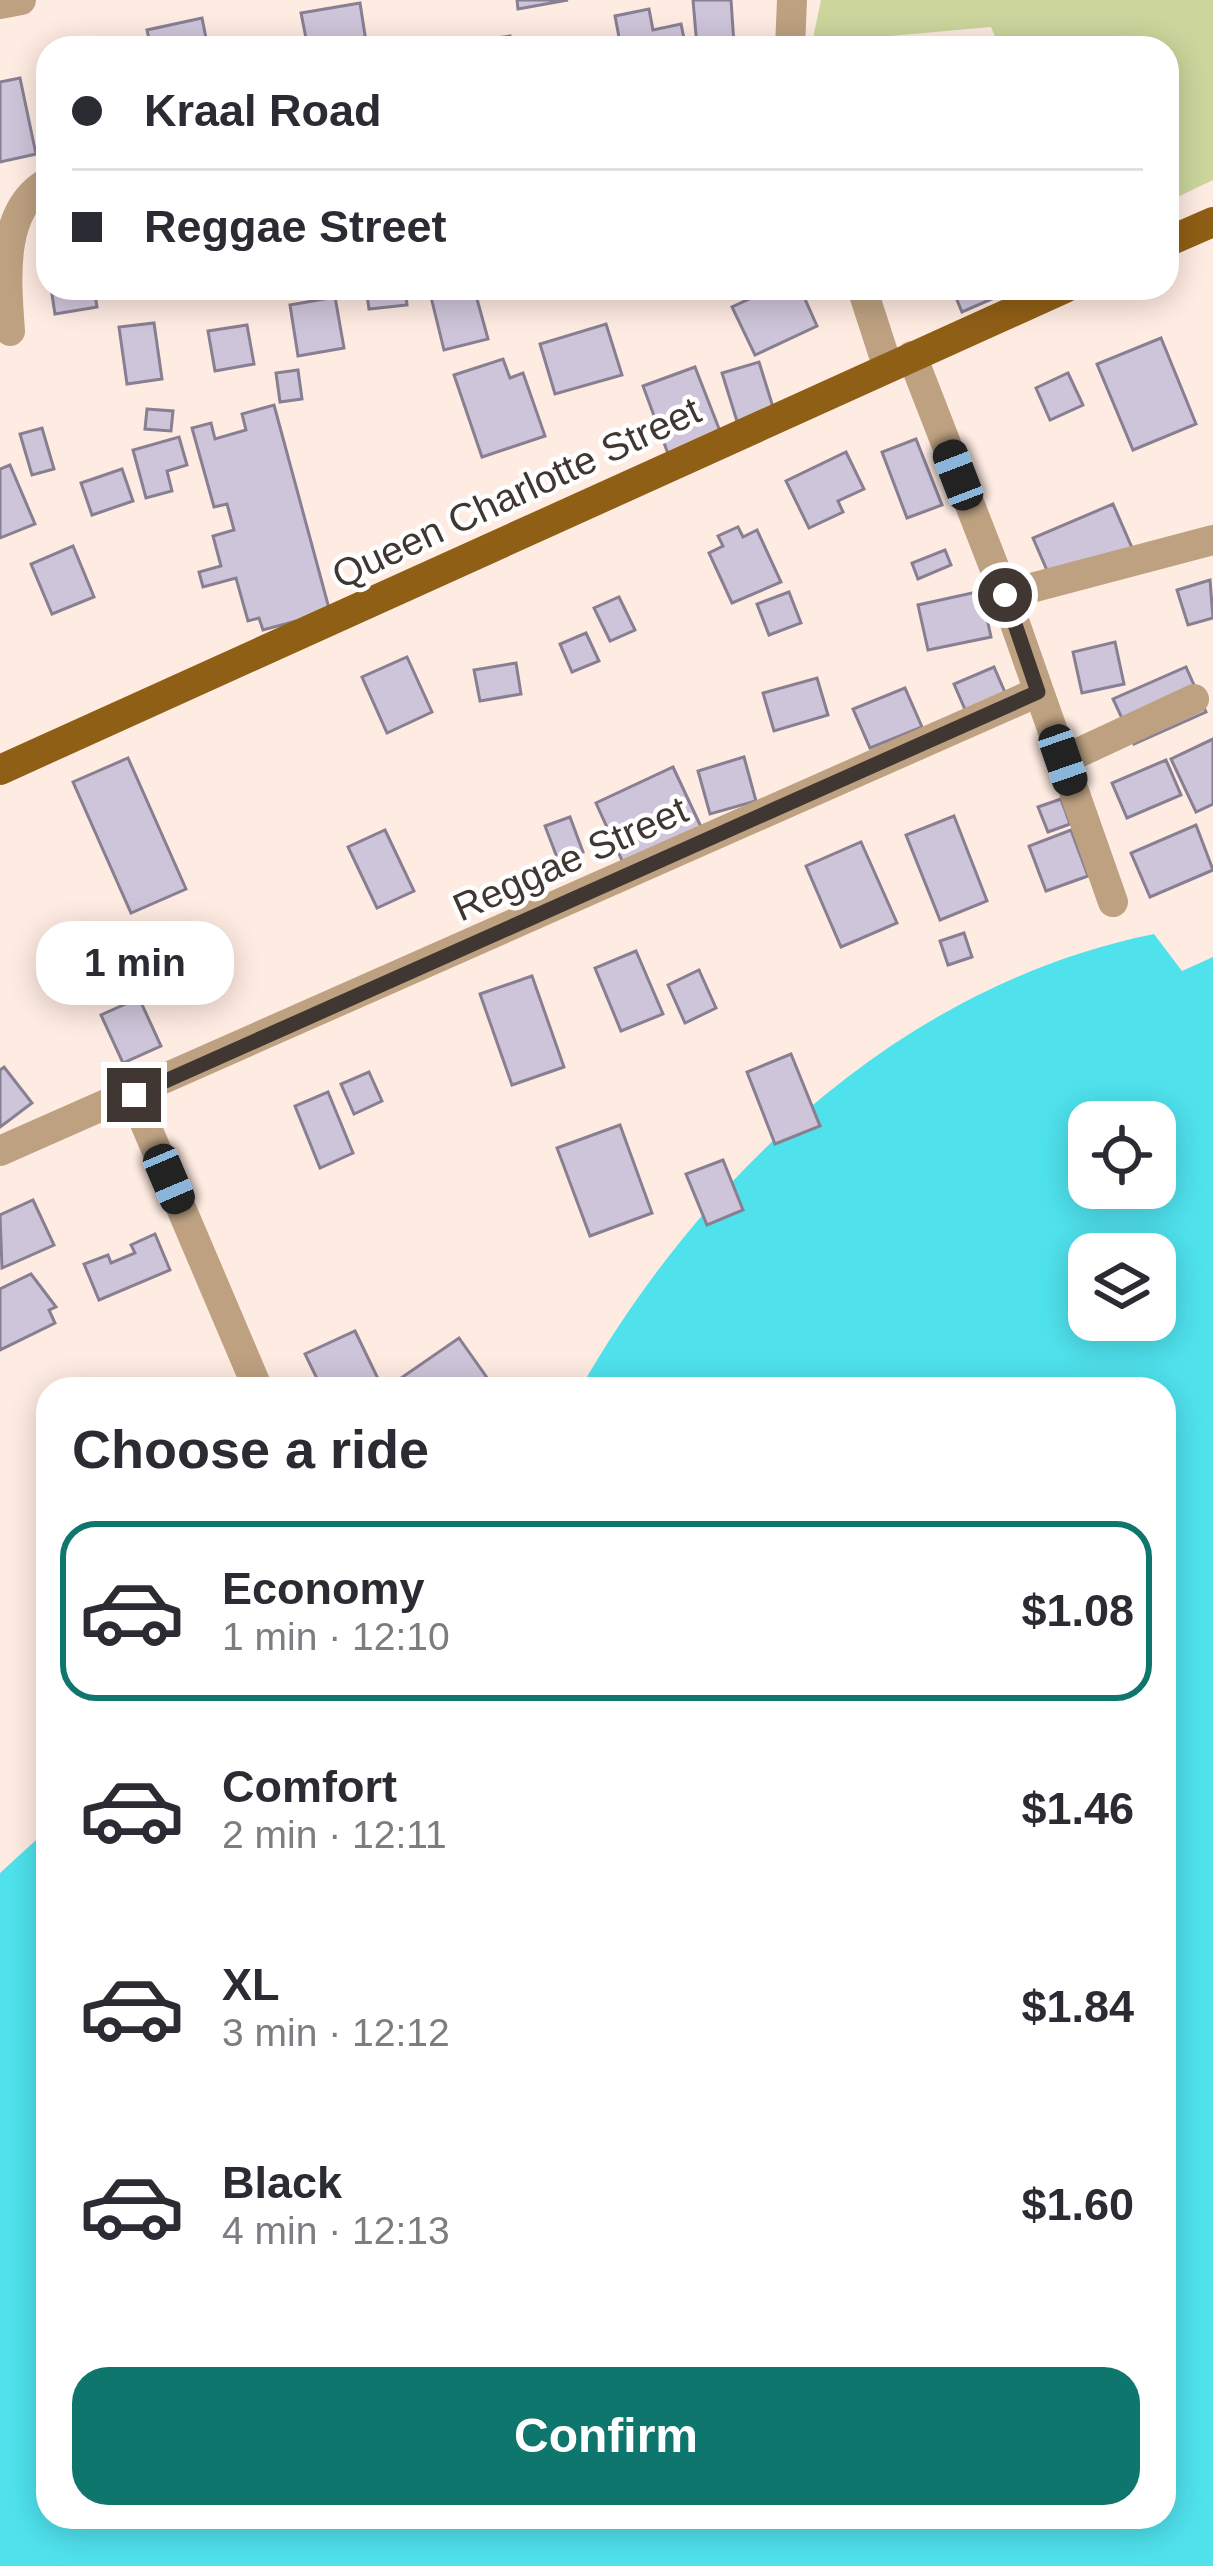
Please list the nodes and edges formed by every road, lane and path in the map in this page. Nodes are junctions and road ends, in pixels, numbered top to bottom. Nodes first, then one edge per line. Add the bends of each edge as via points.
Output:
1 (21, 0) edge
2 (792, 0) edge
3 (0, 4) edge
4 (790, 36) edge
5 (36, 190) edge
6 (1213, 222) edge
7 (1179, 237) edge
8 (868, 300) edge
9 (1038, 300) edge
10 (10, 331) dead end
11 (900, 360) junction
12 (1213, 540) edge
13 (1005, 595) junction
14 (1038, 692) junction
15 (1194, 699) dead end
16 (1063, 760) junction
17 (0, 770) edge
18 (1113, 902) dead end
19 (134, 1095) junction
20 (0, 1151) edge
21 (253, 1377) edge

1 - 3 street
2 - 4 street
5 - 10 street via 17,202 6,224
6 - 7 main road
8 - 11 street
9 - 11 main road, Queen Charlotte Street
11 - 13 street
11 - 17 main road, Queen Charlotte Street
12 - 13 street
13 - 14 street
14 - 16 street
14 - 19 street, Reggae Street
15 - 16 street
16 - 18 street
19 - 20 street, Reggae Street
19 - 21 street

